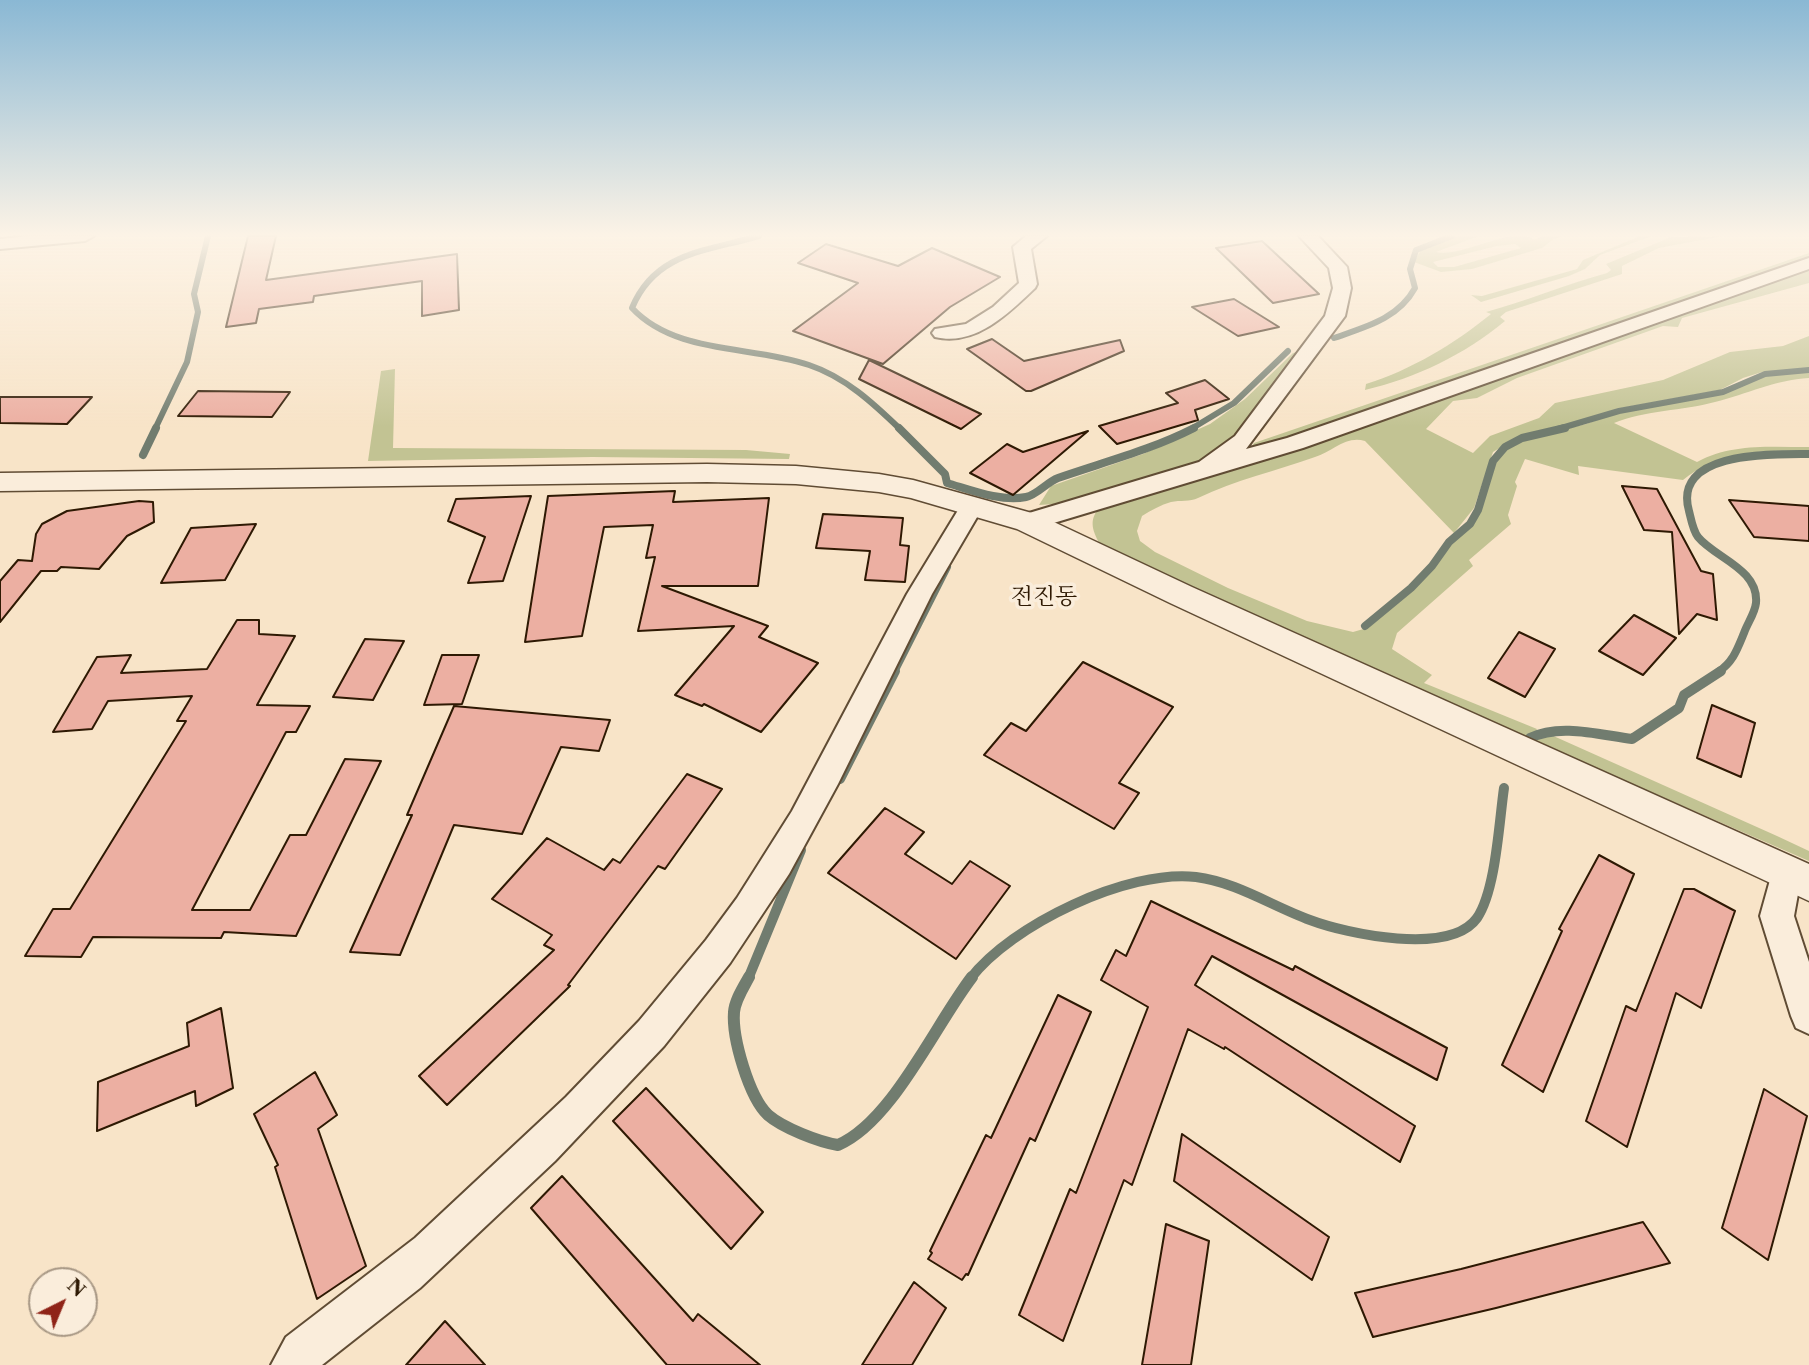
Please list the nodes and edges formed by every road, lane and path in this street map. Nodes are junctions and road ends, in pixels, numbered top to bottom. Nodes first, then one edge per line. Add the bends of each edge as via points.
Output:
1 (1012, 300) edge
2 (1339, 300) edge
3 (1704, 300) edge
4 (942, 333) dead end
5 (1207, 467) junction
6 (0, 482) edge
7 (971, 507) junction
8 (1028, 522) junction
9 (1798, 878) edge
10 (1809, 1016) edge
11 (293, 1365) edge

1 - 4 street via 971,329
2 - 5 street via 1335,316 1243,441
3 - 5 street via 1295,443
5 - 8 street
6 - 7 street via 753,474 879,483
7 - 8 street
7 - 11 street via 936,560 778,863 719,951 653,1032 551,1139 420,1261 302,1353
8 - 9 street
9 - 10 street via 1777,916

